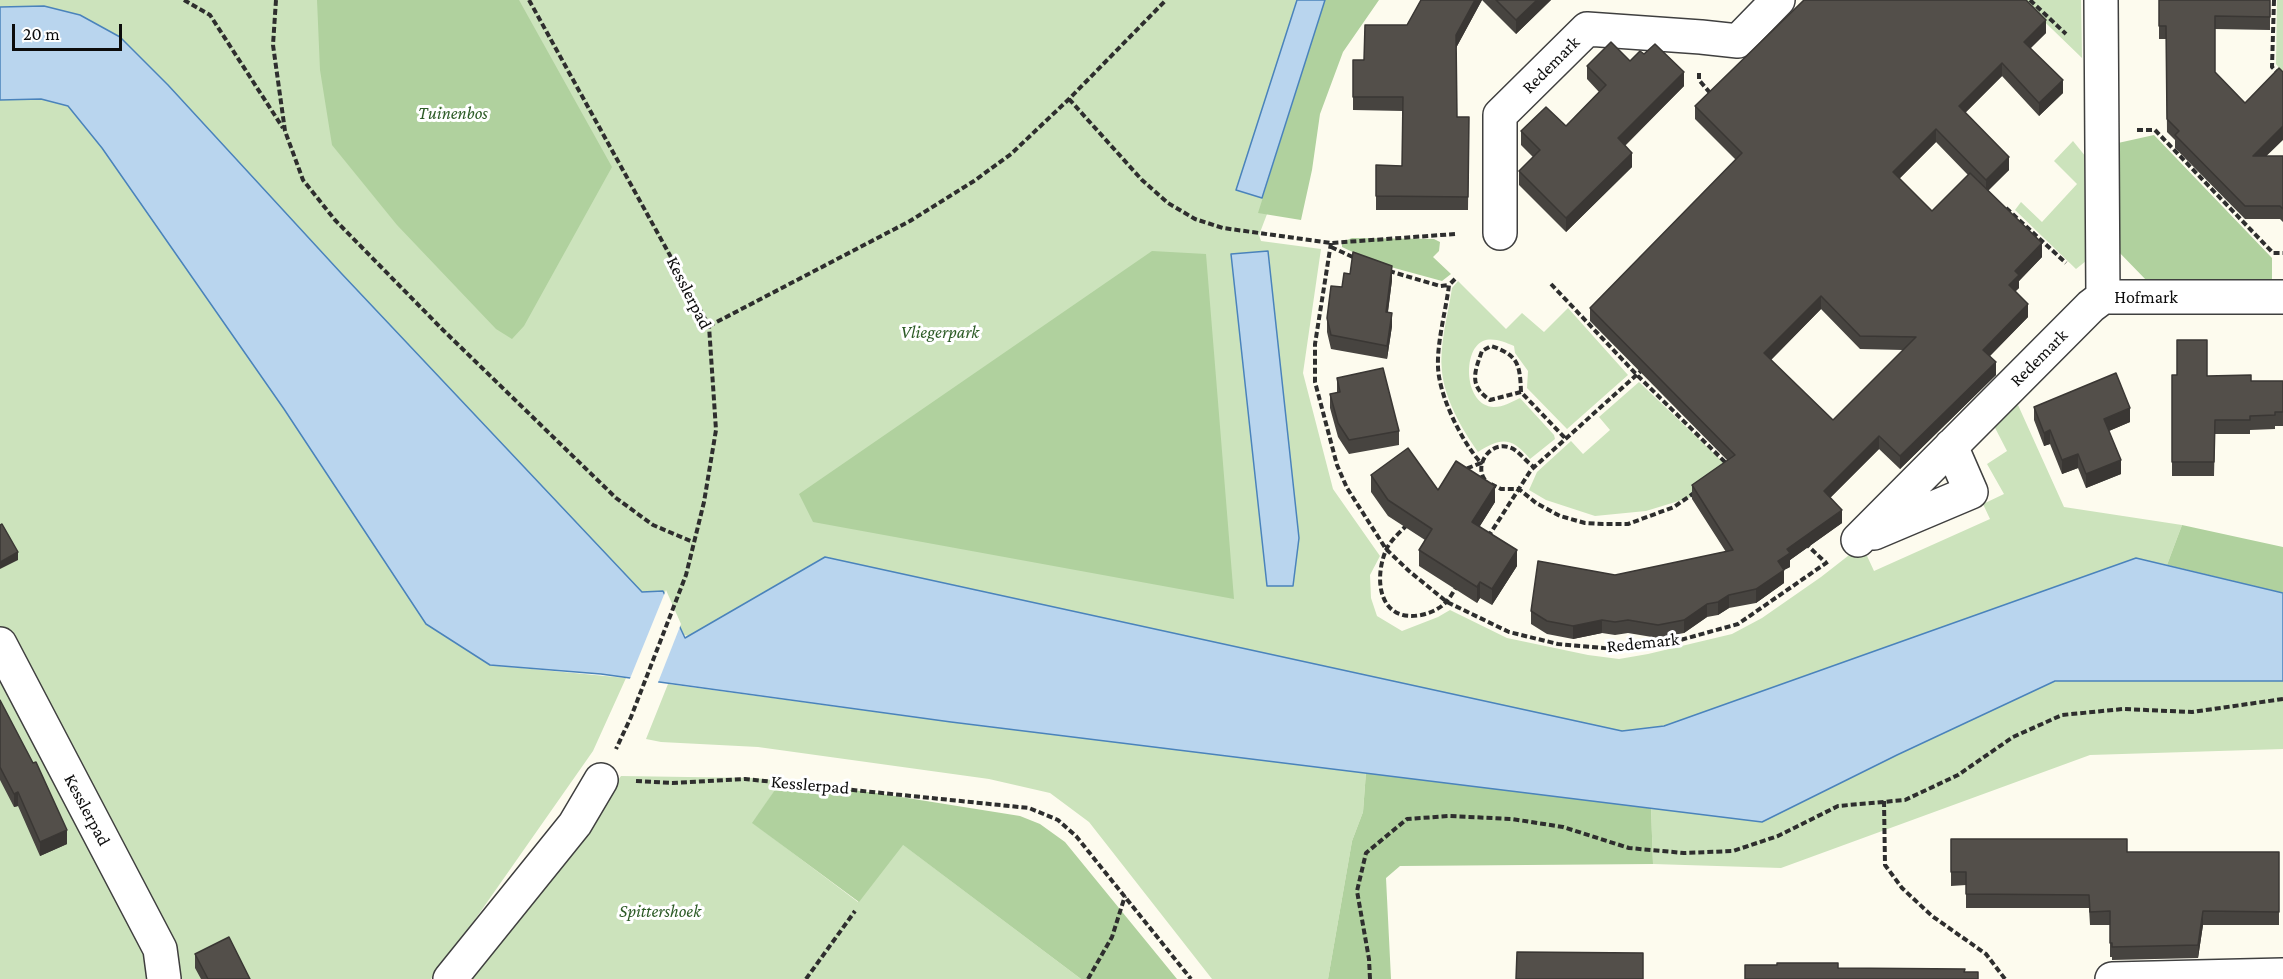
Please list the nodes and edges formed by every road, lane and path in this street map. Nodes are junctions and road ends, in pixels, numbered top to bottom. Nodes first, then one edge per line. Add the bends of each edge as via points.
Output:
1 (184, 0) edge
2 (276, 0) edge
3 (529, 0) edge
4 (1166, 0) edge
5 (1778, 0) edge
6 (2101, 0) edge
7 (2274, 0) edge
8 (1701, 37) junction
9 (2283, 78) edge
10 (1714, 97) edge
11 (1070, 99) junction
12 (285, 131) junction
13 (2101, 132) junction
14 (2001, 203) edge
15 (1500, 233) dead end
16 (1455, 234) dead end
17 (1331, 245) junction
18 (2283, 253) edge
19 (1361, 261) edge
20 (1381, 269) edge
21 (1455, 279) dead end
22 (1551, 284) dead end
23 (1449, 285) junction
24 (2103, 297) junction
25 (2283, 297) edge
26 (709, 326) junction
27 (1646, 367) edge
28 (1637, 375) junction
29 (1521, 392) junction
30 (1566, 439) junction
31 (1951, 446) junction
32 (1481, 463) junction
33 (1534, 467) junction
34 (1722, 471) edge
35 (1458, 472) edge
36 (1702, 487) edge
37 (1519, 489) junction
38 (1412, 519) edge
39 (1802, 540) edge
40 (1858, 540) junction
41 (693, 542) junction
42 (1483, 546) edge
43 (1386, 549) junction
44 (1826, 563) junction
45 (1459, 583) edge
46 (1447, 602) junction
47 (0, 644) edge
48 (2283, 699) edge
49 (631, 717) dead end
50 (601, 780) joint
51 (1884, 801) junction
52 (1125, 896) junction
53 (855, 911) dead end
54 (2283, 975) edge
55 (164, 979) edge
56 (450, 979) edge
57 (806, 979) edge
58 (1088, 979) edge
59 (1191, 979) edge
60 (1370, 979) edge
61 (2005, 979) edge
62 (2112, 979) edge

1 - 12 path via 210,15
2 - 12 path via 273,45
3 - 26 path, Kesslerpad
4 - 11 path
5 - 8 street, Redemark via 1738,41
6 - 13 street, Hofmark
7 - 9 path via 2272,67
8 - 10 path via 1699,80
8 - 15 street, Redemark via 1587,29 1500,115
11 - 17 path via 1142,180 1168,203 1195,219 1223,228
11 - 26 path via 1011,154 974,181 910,221
12 - 41 path via 303,180 335,220 443,330 616,498 653,525
13 - 18 path via 2155,130 2273,253
13 - 24 street, Hofmark
14 - 24 path
16 - 17 path
17 - 19 path
17 - 43 path, Redemark via 1315,344 1316,382 1336,465
20 - 23 path
21 - 23 path
22 - 28 path
23 - 32 path via 1437,369 1451,412
24 - 25 street, Hofmark
24 - 31 street, Redemark
26 - 41 path, Kesslerpad via 716,430
27 - 28 path
28 - 30 path
28 - 34 path via 1729,465
29 - 29 path via 1521,374 1515,359 1507,351 1491,346 1482,351 1474,380 1479,393 1490,400
29 - 30 path
30 - 33 path
31 - 40 street, Redemark
31 - 40 street via 1971,492
32 - 33 path via 1498,446 1516,451
32 - 35 path
32 - 37 path via 1483,479 1501,489
33 - 37 path
36 - 37 path via 1674,507 1628,524 1585,523 1560,516
37 - 42 path
38 - 43 path
39 - 44 path
40 - 44 path, Redemark
41 - 49 path, Kesslerpad via 686,574
43 - 46 path, Redemark
43 - 46 path via 1380,586 1385,604 1394,613 1425,614
44 - 46 path, Redemark via 1738,624 1673,642 1614,649 1558,644 1509,632
45 - 46 path
47 - 55 street, Kesslerpad via 160,949
48 - 51 path via 2192,712 2123,710 2062,715 2013,737 1958,775 1905,800
50 - 52 path, Kesslerpad via 672,783 745,779 1029,808 1058,820 1076,836
50 - 56 street via 575,824
51 - 60 path via 1838,806 1778,836 1732,851 1684,853 1629,848 1563,827 1512,819 1407,819 1366,853 1357,891
51 - 61 path via 1885,865 1902,888 1932,916 1986,954
52 - 58 path via 1113,937
52 - 59 path, Kesslerpad
53 - 57 path
54 - 62 street

